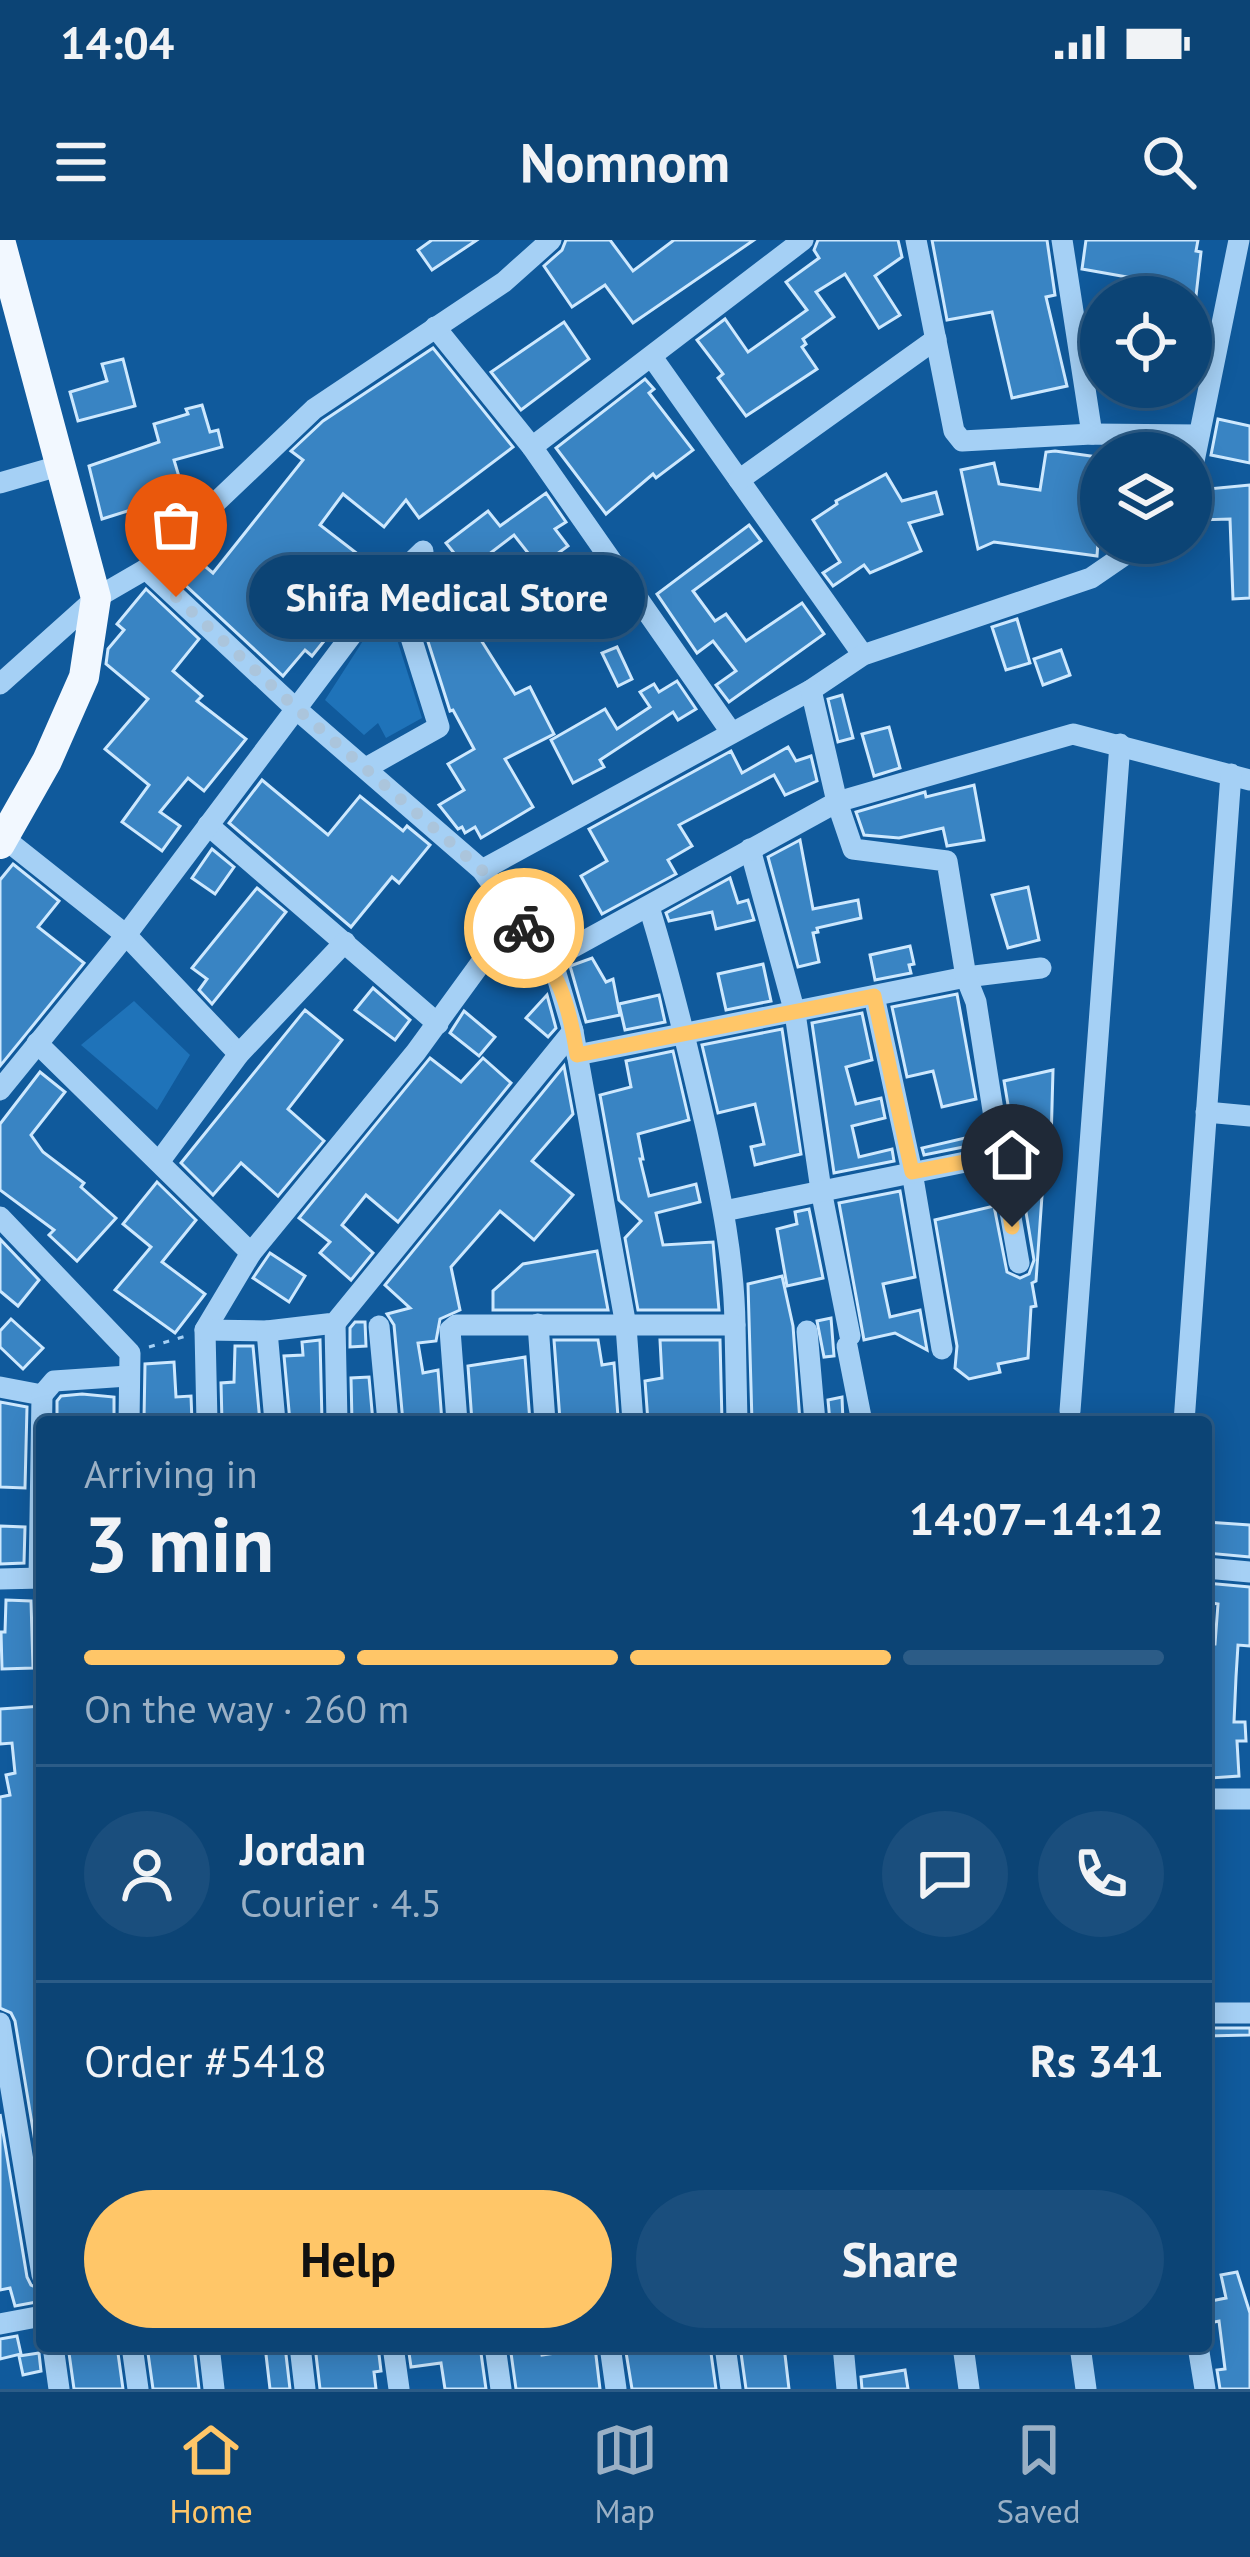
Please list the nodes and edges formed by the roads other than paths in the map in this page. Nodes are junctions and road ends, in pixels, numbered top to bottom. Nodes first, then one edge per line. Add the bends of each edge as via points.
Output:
1 (1, 240) edge
2 (551, 240) edge
3 (803, 240) edge
4 (916, 240) edge
5 (1062, 240) edge
6 (1239, 240) edge
7 (435, 327) junction
8 (935, 339) junction
9 (652, 357) junction
10 (1092, 432) edge
11 (1200, 432) edge
12 (1080, 435) edge
13 (532, 447) junction
14 (62, 465) junction
15 (739, 480) junction
16 (0, 483) edge
17 (423, 551) dead end
18 (1111, 564) edge
19 (146, 569) junction
20 (393, 580) junction
21 (96, 598) junction
22 (863, 655) junction
23 (0, 684) edge
24 (811, 690) junction
25 (296, 708) junction
26 (731, 732) junction
27 (1120, 744) junction
28 (366, 768) junction
29 (1240, 777) edge
30 (836, 802) junction
31 (208, 825) junction
32 (2, 842) edge
33 (750, 849) junction
34 (482, 870) junction
35 (649, 908) junction
36 (515, 916) junction
37 (126, 935) junction
38 (345, 942) junction
39 (548, 961) junction
40 (1042, 968) dead end
41 (965, 977) junction
42 (874, 996) junction
43 (795, 1013) junction
44 (438, 1024) junction
45 (573, 1031) junction
46 (685, 1034) junction
47 (37, 1043) junction
48 (239, 1054) junction
49 (577, 1055) junction
50 (0, 1090) edge
51 (1206, 1112) junction
52 (1250, 1116) edge
53 (1000, 1155) junction
54 (159, 1162) junction
55 (912, 1172) junction
56 (821, 1190) junction
57 (724, 1211) junction
58 (0, 1217) edge
59 (250, 1252) junction
60 (1019, 1263) dead end
61 (335, 1323) junction
62 (538, 1324) junction
63 (735, 1325) junction
64 (380, 1326) dead end
65 (626, 1326) junction
66 (205, 1330) junction
67 (267, 1331) junction
68 (807, 1331) dead end
69 (942, 1349) dead end
70 (128, 1376) junction
71 (0, 1387) edge
72 (42, 1395) junction
73 (1070, 1411) dead end
74 (42, 1416) edge
75 (129, 1416) edge
76 (207, 1416) edge
77 (274, 1416) edge
78 (337, 1416) edge
79 (388, 1416) edge
80 (457, 1416) edge
81 (545, 1416) edge
82 (632, 1416) edge
83 (737, 1416) edge
84 (814, 1416) edge
85 (861, 1416) edge
86 (1184, 1416) edge
87 (1212, 1569) edge
88 (1250, 1572) edge
89 (36, 1578) edge
90 (0, 1579) edge
91 (1250, 1798) edge
92 (1212, 1799) edge
93 (1212, 2013) edge
94 (1250, 2013) edge
95 (0, 2023) edge
96 (36, 2239) edge
97 (36, 2317) edge
98 (0, 2324) edge
99 (54, 2352) edge
100 (133, 2352) edge
101 (210, 2352) edge
102 (302, 2352) edge
103 (394, 2352) edge
104 (496, 2352) edge
105 (611, 2352) edge
106 (726, 2352) edge
107 (844, 2352) edge
108 (964, 2352) edge
109 (1081, 2352) edge
110 (1199, 2352) edge
111 (58, 2389) edge
112 (138, 2389) edge
113 (214, 2389) edge
114 (305, 2389) edge
115 (399, 2389) edge
116 (500, 2389) edge
117 (616, 2389) edge
118 (731, 2389) edge
119 (847, 2389) edge
120 (969, 2389) edge
121 (1086, 2389) edge
122 (1205, 2389) edge

1 - 14 main road
2 - 7 street
3 - 9 street
4 - 8 street
5 - 10 street
6 - 11 street
7 - 13 street
7 - 19 street via 314,409
8 - 12 street via 962,441
8 - 15 street
9 - 13 street
9 - 15 street
13 - 26 street
14 - 16 street
14 - 21 main road
15 - 22 street
17 - 20 street
18 - 22 street
19 - 21 street
19 - 25 street
20 - 25 street
20 - 28 street via 439,728
21 - 23 street
21 - 32 main road via 84,677
22 - 24 street
24 - 26 street
24 - 30 street
25 - 28 street
25 - 31 street
26 - 34 street
27 - 29 street
27 - 30 street via 1073,734
27 - 73 street
28 - 34 street
29 - 51 street
30 - 33 street
30 - 41 street via 853,849 947,861
31 - 37 street
31 - 38 street
32 - 37 street
33 - 35 street
33 - 43 street
34 - 36 street
35 - 39 street
35 - 46 street
36 - 39 street
36 - 44 street
37 - 47 street
37 - 48 street
38 - 44 street
38 - 48 street
39 - 45 street
40 - 41 street
41 - 42 street
41 - 53 street
42 - 43 street
42 - 55 street
43 - 46 street
43 - 56 street
44 - 59 street
45 - 49 street
45 - 61 street
46 - 49 street
46 - 57 street
47 - 50 street
47 - 54 street
48 - 54 street
49 - 65 street
51 - 52 street
51 - 86 street
53 - 55 street
53 - 60 street
54 - 59 street
55 - 56 street
55 - 69 street
56 - 57 street
56 - 85 street
57 - 63 street
58 - 70 street via 130,1353
59 - 66 street
61 - 67 street
61 - 78 street
62 - 65 street
62 - 80 street via 450,1330
62 - 81 street
63 - 65 street
63 - 83 street
64 - 79 street
65 - 82 street
66 - 67 street
66 - 76 street
67 - 77 street
68 - 84 street
70 - 72 street via 54,1381
70 - 75 street
71 - 72 street
72 - 74 street
87 - 88 street
89 - 90 street
91 - 92 street
93 - 94 street
95 - 96 street
97 - 98 street
99 - 111 street
100 - 112 street
101 - 113 street
102 - 114 street
103 - 115 street
104 - 116 street
105 - 117 street
106 - 118 street
107 - 119 street
108 - 120 street
109 - 121 street
110 - 122 street

